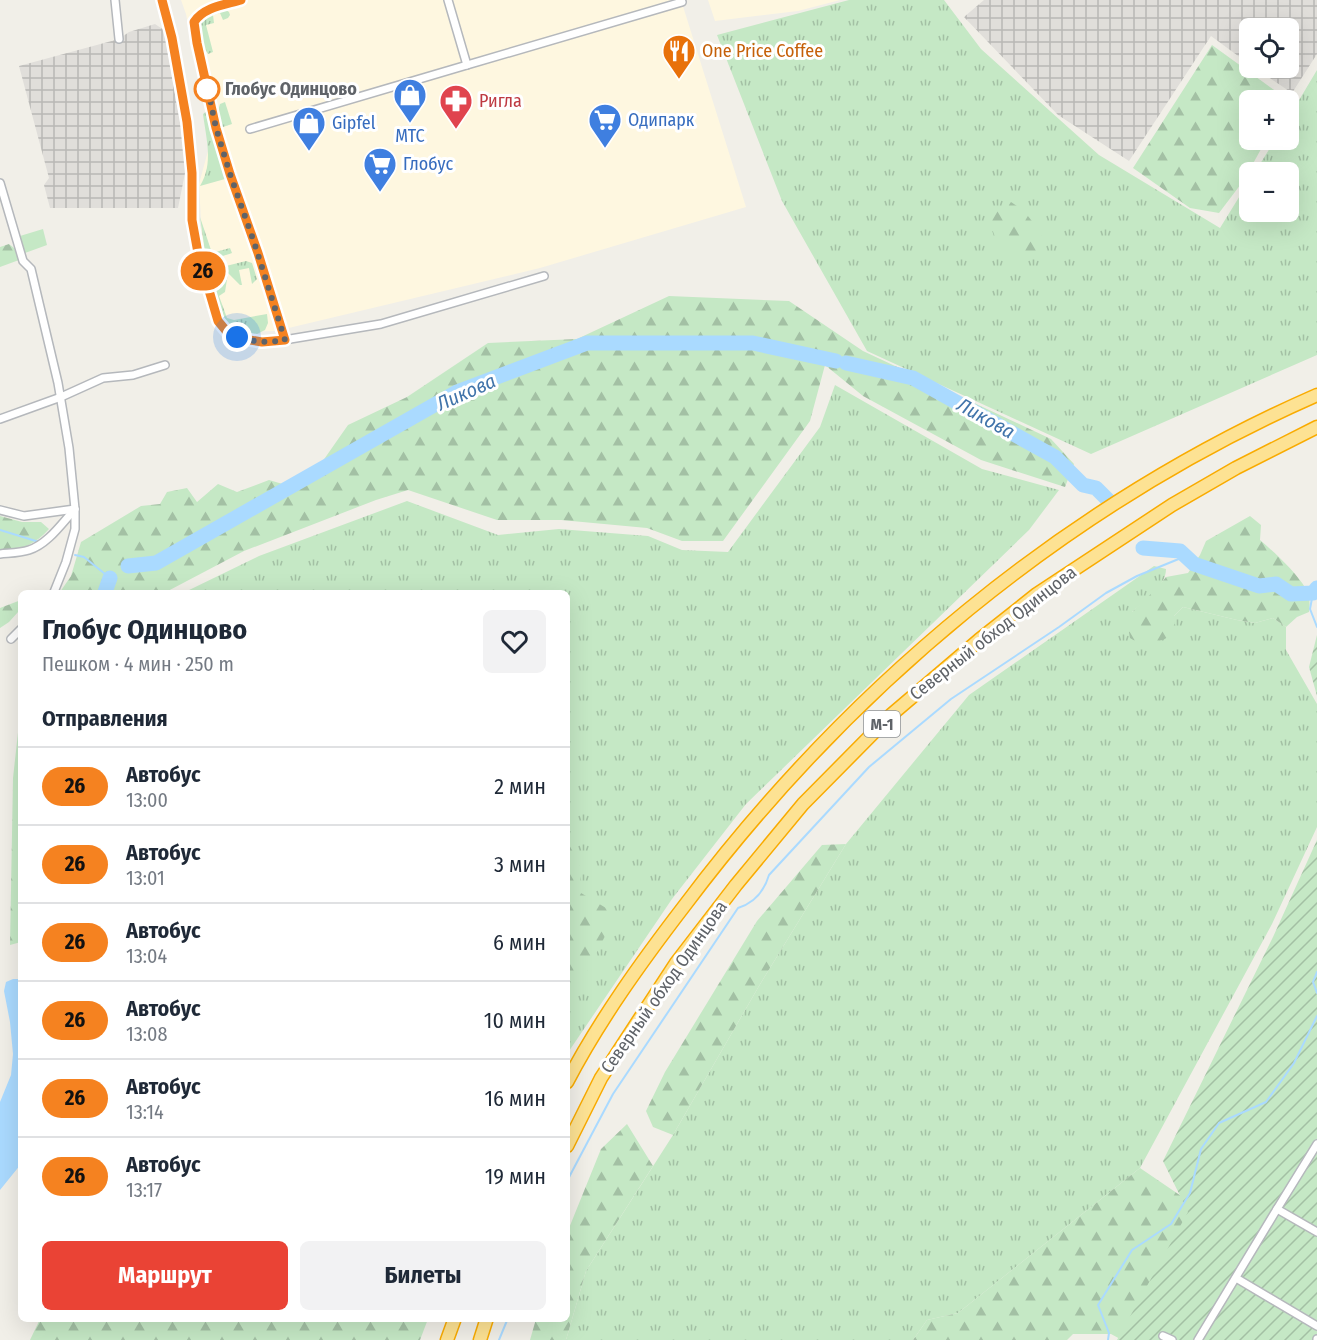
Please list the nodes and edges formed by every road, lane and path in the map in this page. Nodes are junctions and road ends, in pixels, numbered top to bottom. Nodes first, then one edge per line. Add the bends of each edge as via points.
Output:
1 (115, 0) edge
2 (162, 0) edge
3 (241, 0) edge
4 (448, 0) edge
5 (681, 0) edge
6 (119, 39) dead end
7 (467, 65) junction
8 (250, 129) dead end
9 (0, 183) edge
10 (544, 276) dead end
11 (285, 340) junction
12 (165, 365) dead end
13 (1317, 395) edge
14 (61, 397) junction
15 (0, 419) edge
16 (1317, 427) edge
17 (75, 508) junction
18 (0, 510) edge
19 (0, 554) edge
20 (55, 590) edge
21 (18, 632) edge
22 (11, 639) dead end
23 (570, 1077) edge
24 (570, 1140) edge
25 (1317, 1144) edge
26 (1277, 1209) junction
27 (1317, 1232) edge
28 (1236, 1278) junction
29 (454, 1322) edge
30 (486, 1322) edge
31 (1317, 1326) edge
32 (1163, 1336) dead end
33 (447, 1340) edge
34 (480, 1340) edge
35 (1172, 1340) edge
36 (1198, 1340) edge

1 - 6 street
2 - 11 street via 187,122 192,220 218,321 228,333 244,339
3 - 11 street via 205,12 194,22 216,128
4 - 7 street
5 - 7 street
7 - 8 street
9 - 14 street via 23,261 31,269
10 - 11 street via 381,324
12 - 14 street via 133,375 103,378
13 - 23 highway, Северный обход Одинцова / М-1 via 1221,442 1083,525 962,614 873,693 783,785 713,867 650,950
14 - 15 street
14 - 17 street
16 - 24 highway, Северный обход Одинцова / М-1 via 1172,505 1037,594 891,715 802,804 676,963 601,1078
17 - 18 street via 24,516
17 - 19 street via 41,544
17 - 20 street via 75,529
21 - 22 street
25 - 26 street
26 - 27 street
26 - 28 street
28 - 31 street
28 - 36 street
29 - 33 highway
30 - 34 highway
32 - 35 street

